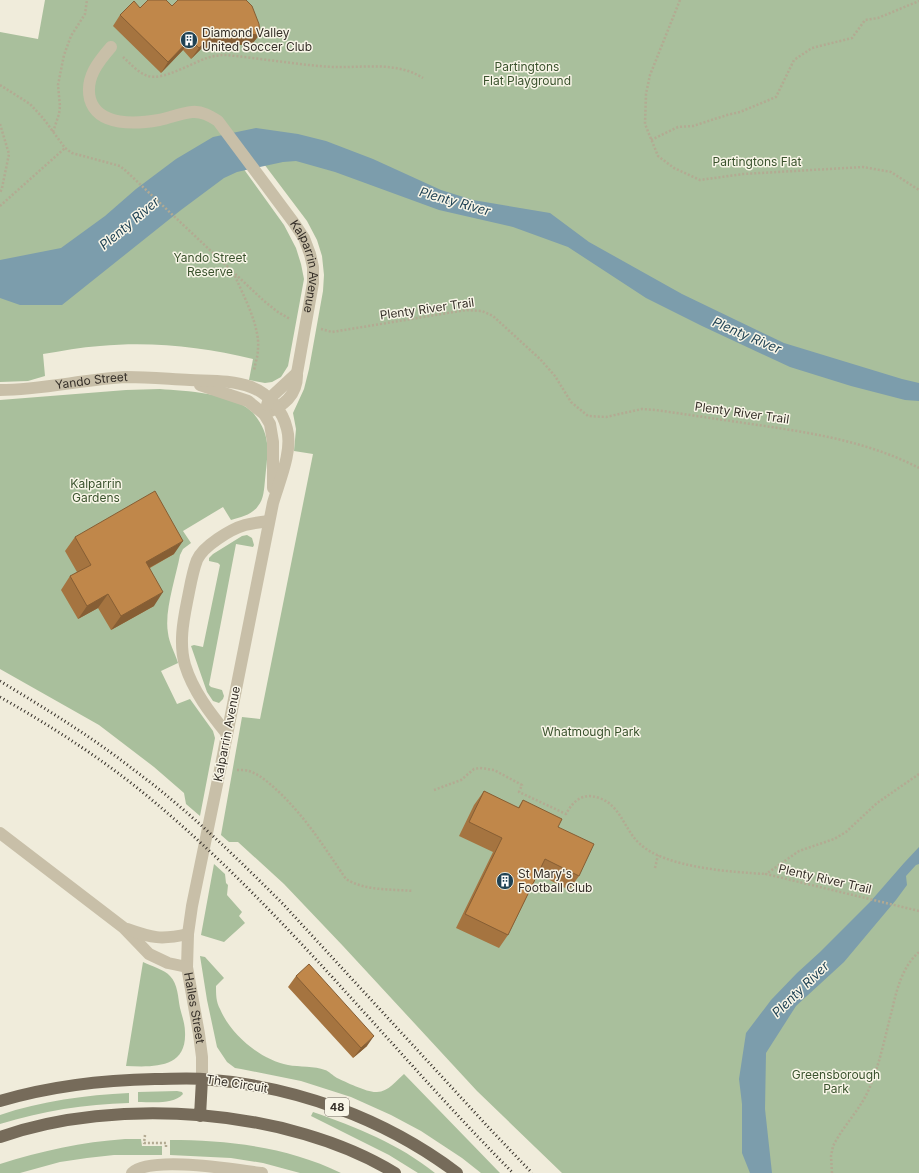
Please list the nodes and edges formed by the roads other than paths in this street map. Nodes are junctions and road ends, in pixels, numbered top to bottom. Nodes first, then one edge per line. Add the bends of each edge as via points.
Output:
1 (111, 47) road end
2 (297, 373) junction
3 (183, 380) junction
4 (0, 390) edge
5 (269, 399) junction
6 (278, 408) junction
7 (264, 414) junction
8 (273, 503) junction
9 (269, 521) junction
10 (227, 734) junction
11 (0, 833) edge
12 (124, 928) junction
13 (188, 934) junction
14 (187, 966) junction
15 (202, 1079) junction
16 (0, 1101) edge
17 (200, 1116) junction
18 (0, 1137) edge
19 (253, 1172) edge
20 (132, 1173) edge
21 (262, 1173) edge
22 (395, 1173) edge
23 (457, 1173) edge

1 - 2 street, Kalparrin Avenue via 93,71 89,84 89,95 97,112 107,119 120,122 158,120 193,112 206,114 218,121 304,238 313,267 313,283
2 - 5 street
2 - 6 street, Kalparrin Avenue via 298,382 291,396
3 - 4 street, Yando Street via 126,377
3 - 5 street, Yando Street via 224,382 251,387
3 - 7 street, Yando Street via 248,401
5 - 6 street, Yando Street
5 - 7 street
6 - 7 street, Kalparrin Avenue
6 - 8 street, Kalparrin Avenue via 288,430 288,444 286,462
7 - 8 street, Kalparrin Avenue via 270,424 274,442
8 - 9 street, Kalparrin Avenue
9 - 10 street, Kalparrin Avenue
9 - 10 street via 234,529 203,551 197,560 184,617 182,641 185,664 196,690
10 - 13 street, Kalparrin Avenue
11 - 12 street, Hailes Street
12 - 13 street, Hailes Street via 152,938
12 - 14 street, Hailes Street via 149,954 168,963
13 - 14 street, Kalparrin Avenue
14 - 15 street, Hailes Street via 199,1034
15 - 16 main road, The Circuit / 48 via 102,1081 35,1091
15 - 17 main road
15 - 23 main road, The Circuit / 48 via 261,1087 335,1107 374,1122 409,1140
17 - 18 main road via 165,1113 109,1116 46,1125
17 - 22 main road via 251,1121 318,1138 354,1152
19 - 20 street via 218,1167 157,1165 140,1168
19 - 21 street

